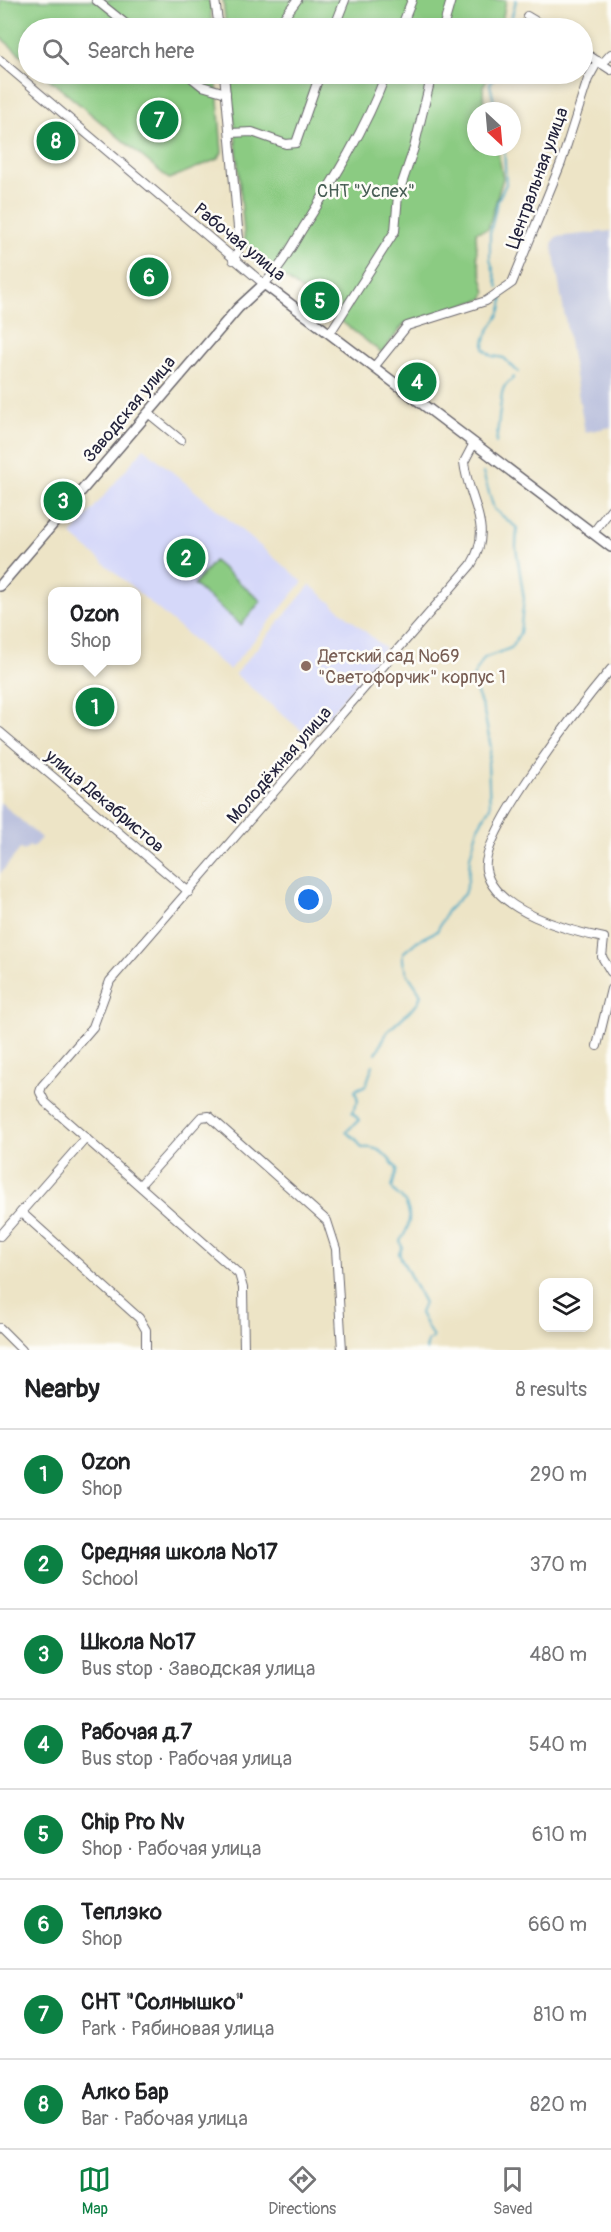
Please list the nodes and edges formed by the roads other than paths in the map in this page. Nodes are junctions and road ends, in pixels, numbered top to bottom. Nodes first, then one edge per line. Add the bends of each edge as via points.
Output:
1 (96, 0) edge
2 (216, 0) edge
3 (297, 0) edge
4 (345, 0) edge
5 (412, 0) edge
6 (451, 0) edge
7 (527, 16) dead end
8 (118, 18) edge
9 (218, 18) edge
10 (284, 18) edge
11 (338, 18) edge
12 (405, 18) edge
13 (446, 18) edge
14 (530, 18) edge
15 (611, 54) edge
16 (593, 58) edge
17 (0, 60) edge
18 (600, 63) junction
19 (611, 70) edge
20 (593, 72) edge
21 (18, 75) edge
22 (28, 84) edge
23 (200, 84) edge
24 (225, 84) edge
25 (317, 84) edge
26 (382, 84) edge
27 (430, 84) edge
28 (586, 84) edge
29 (226, 93) junction
30 (230, 133) junction
31 (233, 260) junction
32 (264, 284) junction
33 (330, 333) junction
34 (374, 367) junction
35 (148, 413) junction
36 (181, 440) dead end
37 (474, 443) junction
38 (611, 509) edge
39 (593, 533) junction
40 (611, 547) edge
41 (0, 586) edge
42 (611, 669) edge
43 (0, 732) edge
44 (189, 892) junction
45 (611, 972) edge
46 (611, 989) edge
47 (597, 1046) dead end
48 (86, 1138) junction
49 (140, 1185) junction
50 (21, 1212) junction
51 (0, 1236) edge
52 (0, 1328) edge
53 (22, 1350) edge
54 (146, 1350) edge
55 (244, 1350) edge
56 (342, 1350) edge

1 - 8 street
2 - 9 street
3 - 10 street
4 - 11 street
5 - 12 street
6 - 13 street
7 - 14 street
15 - 18 street, Центральная улица
16 - 18 street
17 - 21 street, Рабочая улица
18 - 19 street
18 - 20 street, Центральная улица
22 - 31 street, Рабочая улица
23 - 29 street
24 - 29 street
25 - 30 street via 296,143 286,144 252,132
26 - 32 street via 337,177 279,268
27 - 33 street via 398,195 395,231
28 - 34 street, Центральная улица via 561,163 512,283 493,297 407,326
29 - 30 street
30 - 31 street via 239,239
31 - 32 street, Рабочая улица
32 - 33 street, Рабочая улица
32 - 35 street, Заводская улица via 238,308
33 - 34 street, Рабочая улица
34 - 37 street, Рабочая улица
35 - 36 street
35 - 41 street, Заводская улица
37 - 39 street, Рабочая улица
37 - 44 street, Молодёжная улица via 464,462 482,535 471,565
38 - 39 street
39 - 40 street, Рабочая улица
42 - 45 street via 566,723 498,829 485,857 492,883 520,909 563,929 604,938 602,957
43 - 44 street, улица Декабристов
44 - 48 street, Молодёжная улица via 110,981 93,1027 42,1086 45,1101
46 - 47 street
48 - 49 street
48 - 50 street
49 - 55 street via 239,1274 243,1288
49 - 56 street via 201,1117 209,1116 327,1221 336,1249
50 - 51 street
50 - 54 street via 140,1318 146,1330
52 - 53 street

